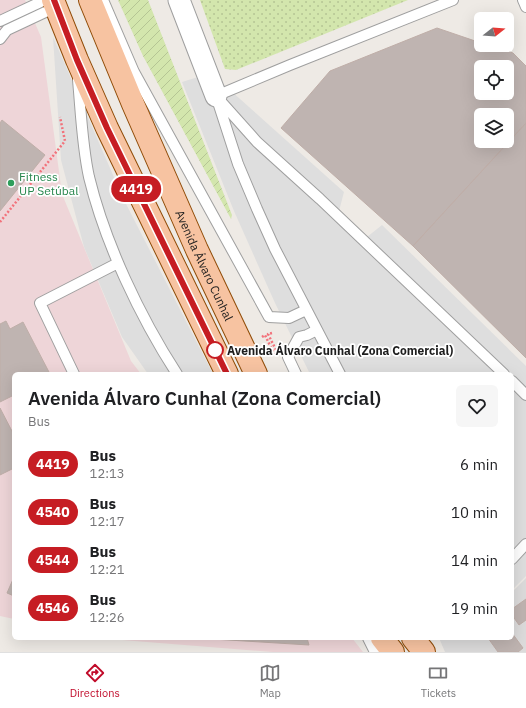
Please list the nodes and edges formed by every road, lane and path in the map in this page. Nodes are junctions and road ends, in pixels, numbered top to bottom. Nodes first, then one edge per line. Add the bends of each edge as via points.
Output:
1 (90, 0) edge
2 (104, 0) edge
3 (179, 0) edge
4 (453, 0) edge
5 (523, 0) edge
6 (51, 2) edge
7 (526, 7) edge
8 (0, 21) edge
9 (0, 39) edge
10 (77, 60) junction
11 (216, 96) junction
12 (60, 117) dead end
13 (0, 222) edge
14 (118, 263) junction
15 (306, 310) junction
16 (317, 330) junction
17 (73, 372) edge
18 (176, 372) edge
19 (225, 372) edge
20 (255, 372) edge
21 (295, 372) edge
22 (339, 372) edge
23 (502, 372) edge
24 (514, 384) edge
25 (526, 395) edge
26 (526, 544) edge
27 (514, 557) edge
28 (369, 640) edge
29 (384, 640) edge
30 (415, 640) edge
31 (374, 652) edge
32 (393, 652) edge
33 (424, 652) edge

1 - 20 main road, Avenida Álvaro Cunhal via 194,242
2 - 15 lane via 134,72 269,317 289,318
3 - 11 street
4 - 11 lane
5 - 7 lane
6 - 8 lane
6 - 9 lane via 7,30
6 - 10 main road
10 - 14 lane via 82,136 89,176 104,229
10 - 19 main road via 107,128
11 - 15 lane via 238,164 275,249
11 - 23 lane via 257,142
12 - 13 path via 65,141
14 - 17 lane via 40,303
14 - 18 lane via 140,309
15 - 16 lane
16 - 21 lane via 300,337 288,357
16 - 22 lane
24 - 25 lane
26 - 27 lane
28 - 31 lane
29 - 32 main road
30 - 33 main road

